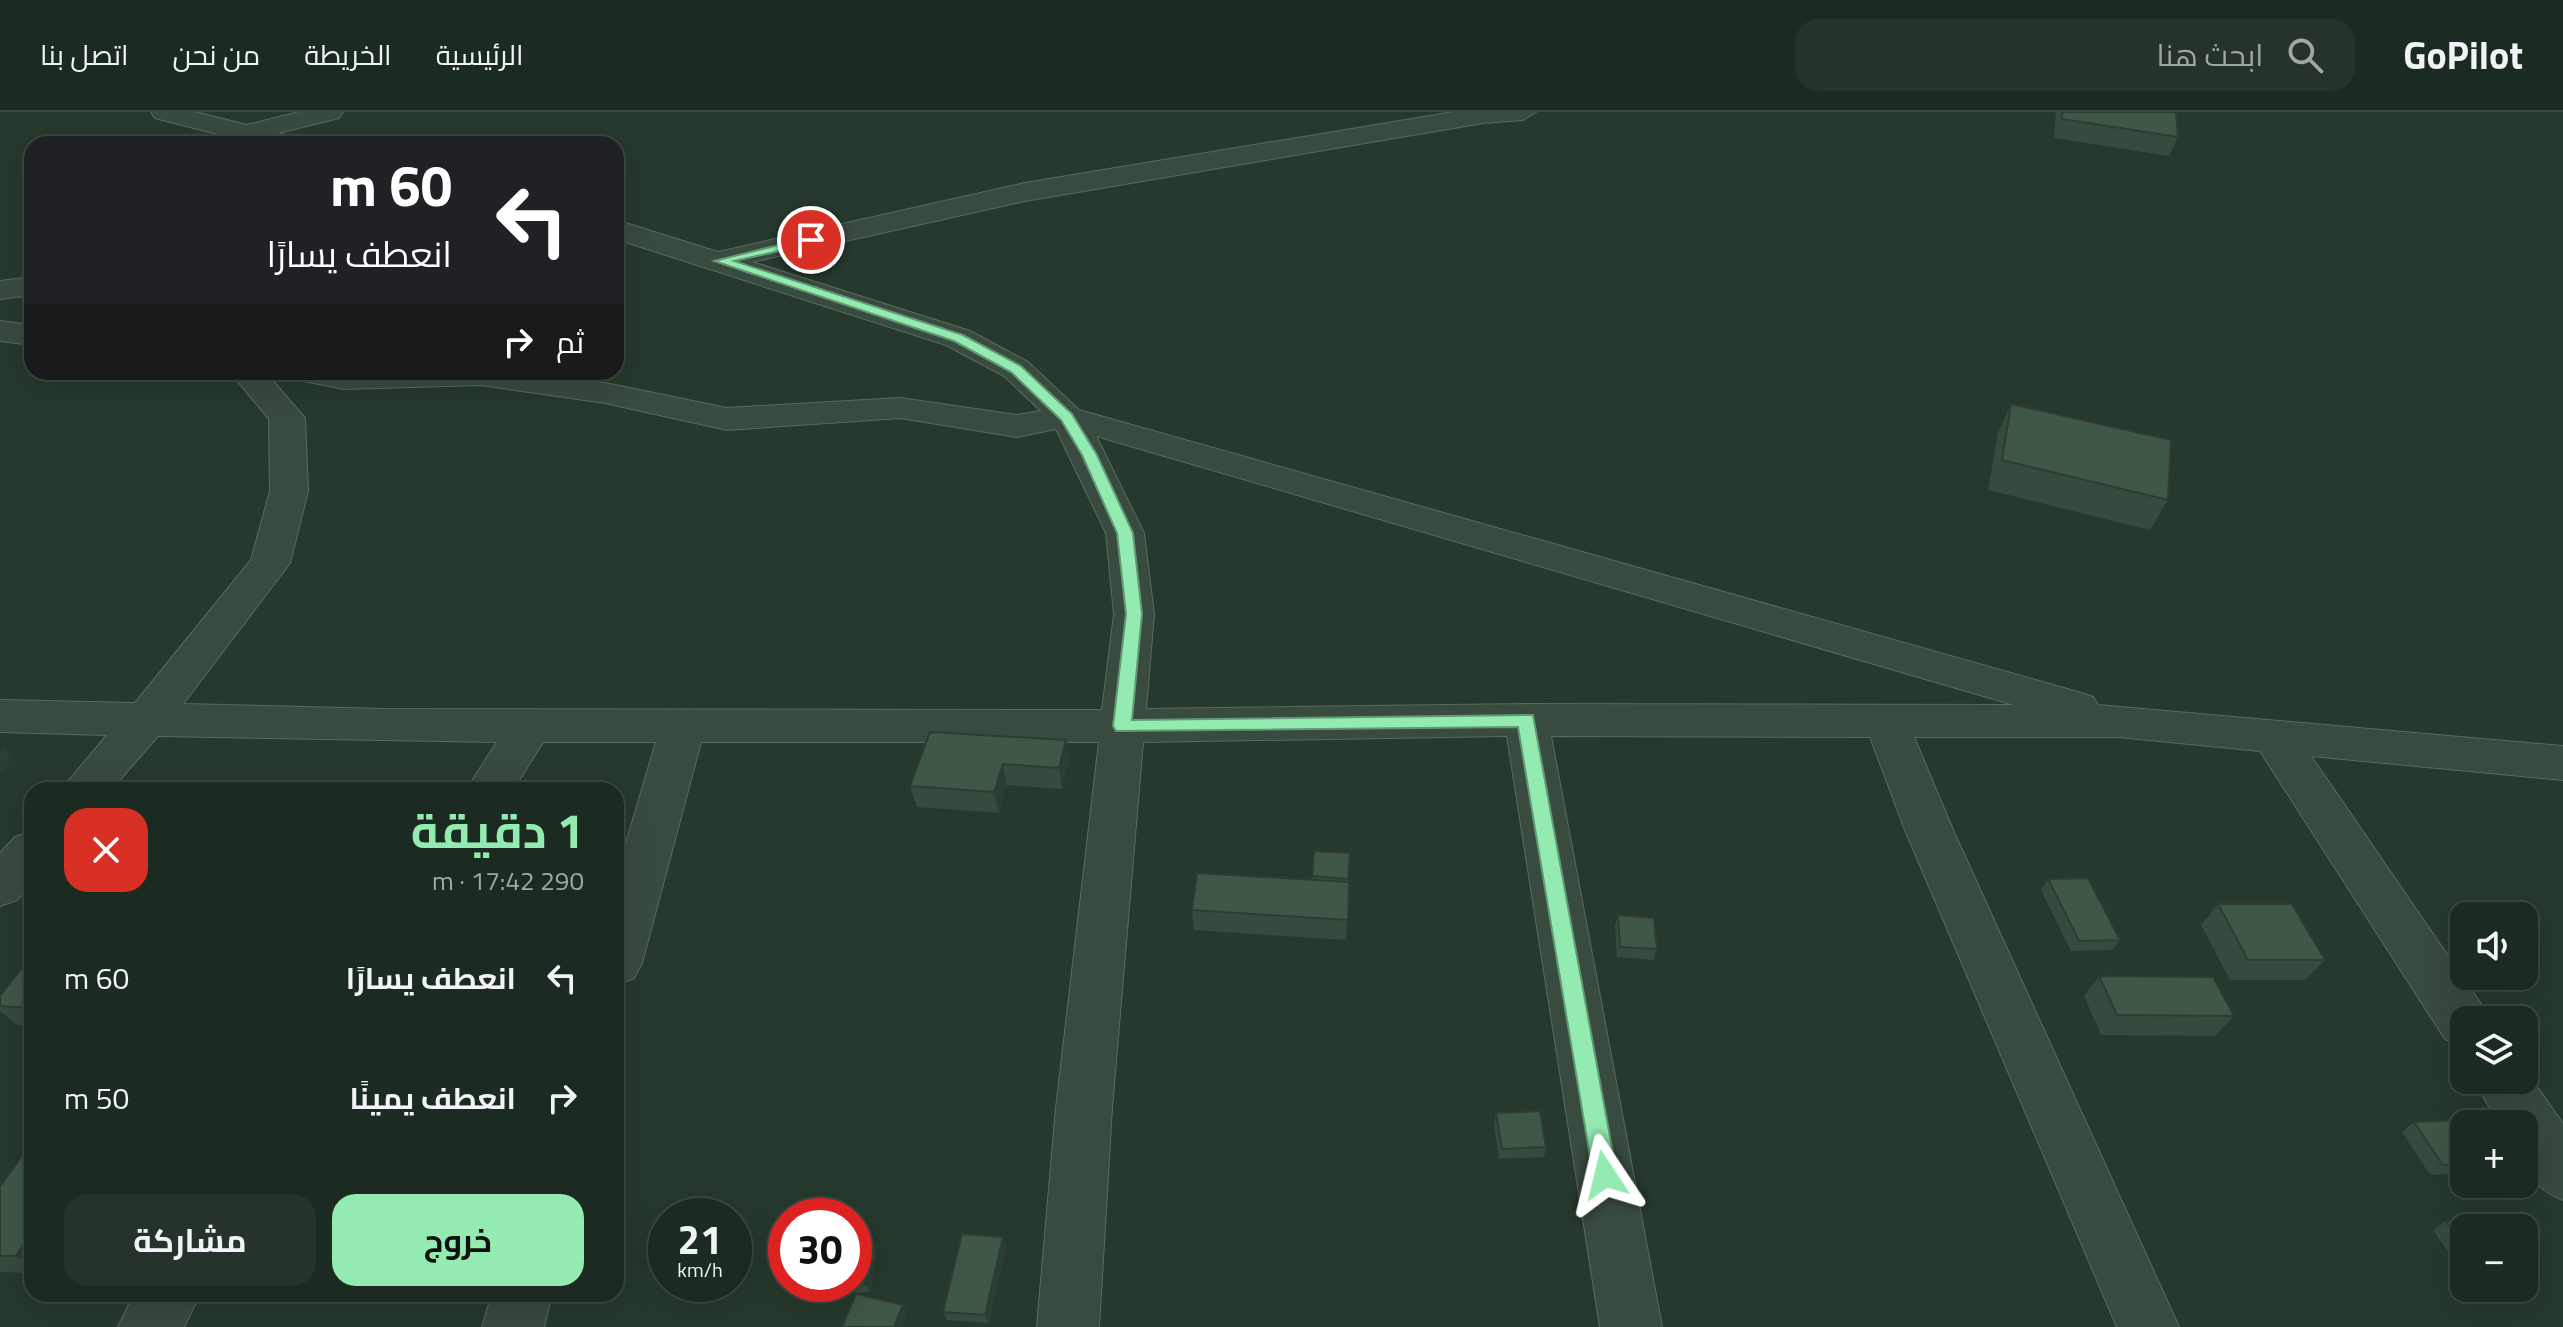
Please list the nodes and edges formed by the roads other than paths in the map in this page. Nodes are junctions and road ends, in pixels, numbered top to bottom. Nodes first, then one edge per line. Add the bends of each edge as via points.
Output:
1 (164, 112) edge
2 (330, 112) edge
3 (1523, 112) edge
4 (248, 133) junction
5 (259, 136) edge
6 (624, 231) edge
7 (624, 239) edge
8 (662, 241) junction
9 (720, 261) junction
10 (24, 287) edge
11 (0, 290) edge
12 (0, 331) edge
13 (24, 334) edge
14 (254, 380) edge
15 (515, 380) edge
16 (1067, 417) junction
17 (0, 716) edge
18 (147, 719) junction
19 (1526, 720) junction
20 (2119, 721) junction
21 (1886, 722) junction
22 (531, 725) junction
23 (683, 726) junction
24 (1123, 726) junction
25 (2274, 736) junction
26 (2563, 763) edge
27 (91, 782) edge
28 (494, 782) edge
29 (24, 859) edge
30 (0, 886) edge
31 (624, 935) edge
32 (2453, 1006) edge
33 (2510, 1094) edge
34 (2563, 1173) edge
35 (165, 1302) edge
36 (520, 1302) edge
37 (149, 1327) edge
38 (513, 1327) edge
39 (1068, 1327) edge
40 (1631, 1327) edge
41 (2148, 1327) edge

1 - 4 street
2 - 4 street
3 - 9 street via 1025,192
4 - 5 street
6 - 8 street
7 - 8 street
8 - 9 street
9 - 16 street via 958,338 1016,369
10 - 11 street
12 - 13 street
14 - 18 street via 287,418 289,491 270,563
15 - 16 street via 727,419 900,408 1017,426
16 - 20 street via 1972,674
16 - 24 street via 1125,533 1134,614
17 - 18 street
18 - 22 street
18 - 27 street
19 - 21 street
19 - 24 street
19 - 40 street
20 - 21 street
20 - 25 street
21 - 41 street
22 - 23 street
22 - 28 street
23 - 24 street
23 - 31 street
24 - 39 street via 1084,1108
25 - 26 street
25 - 32 street
29 - 30 street
33 - 34 street
35 - 37 street
36 - 38 street

